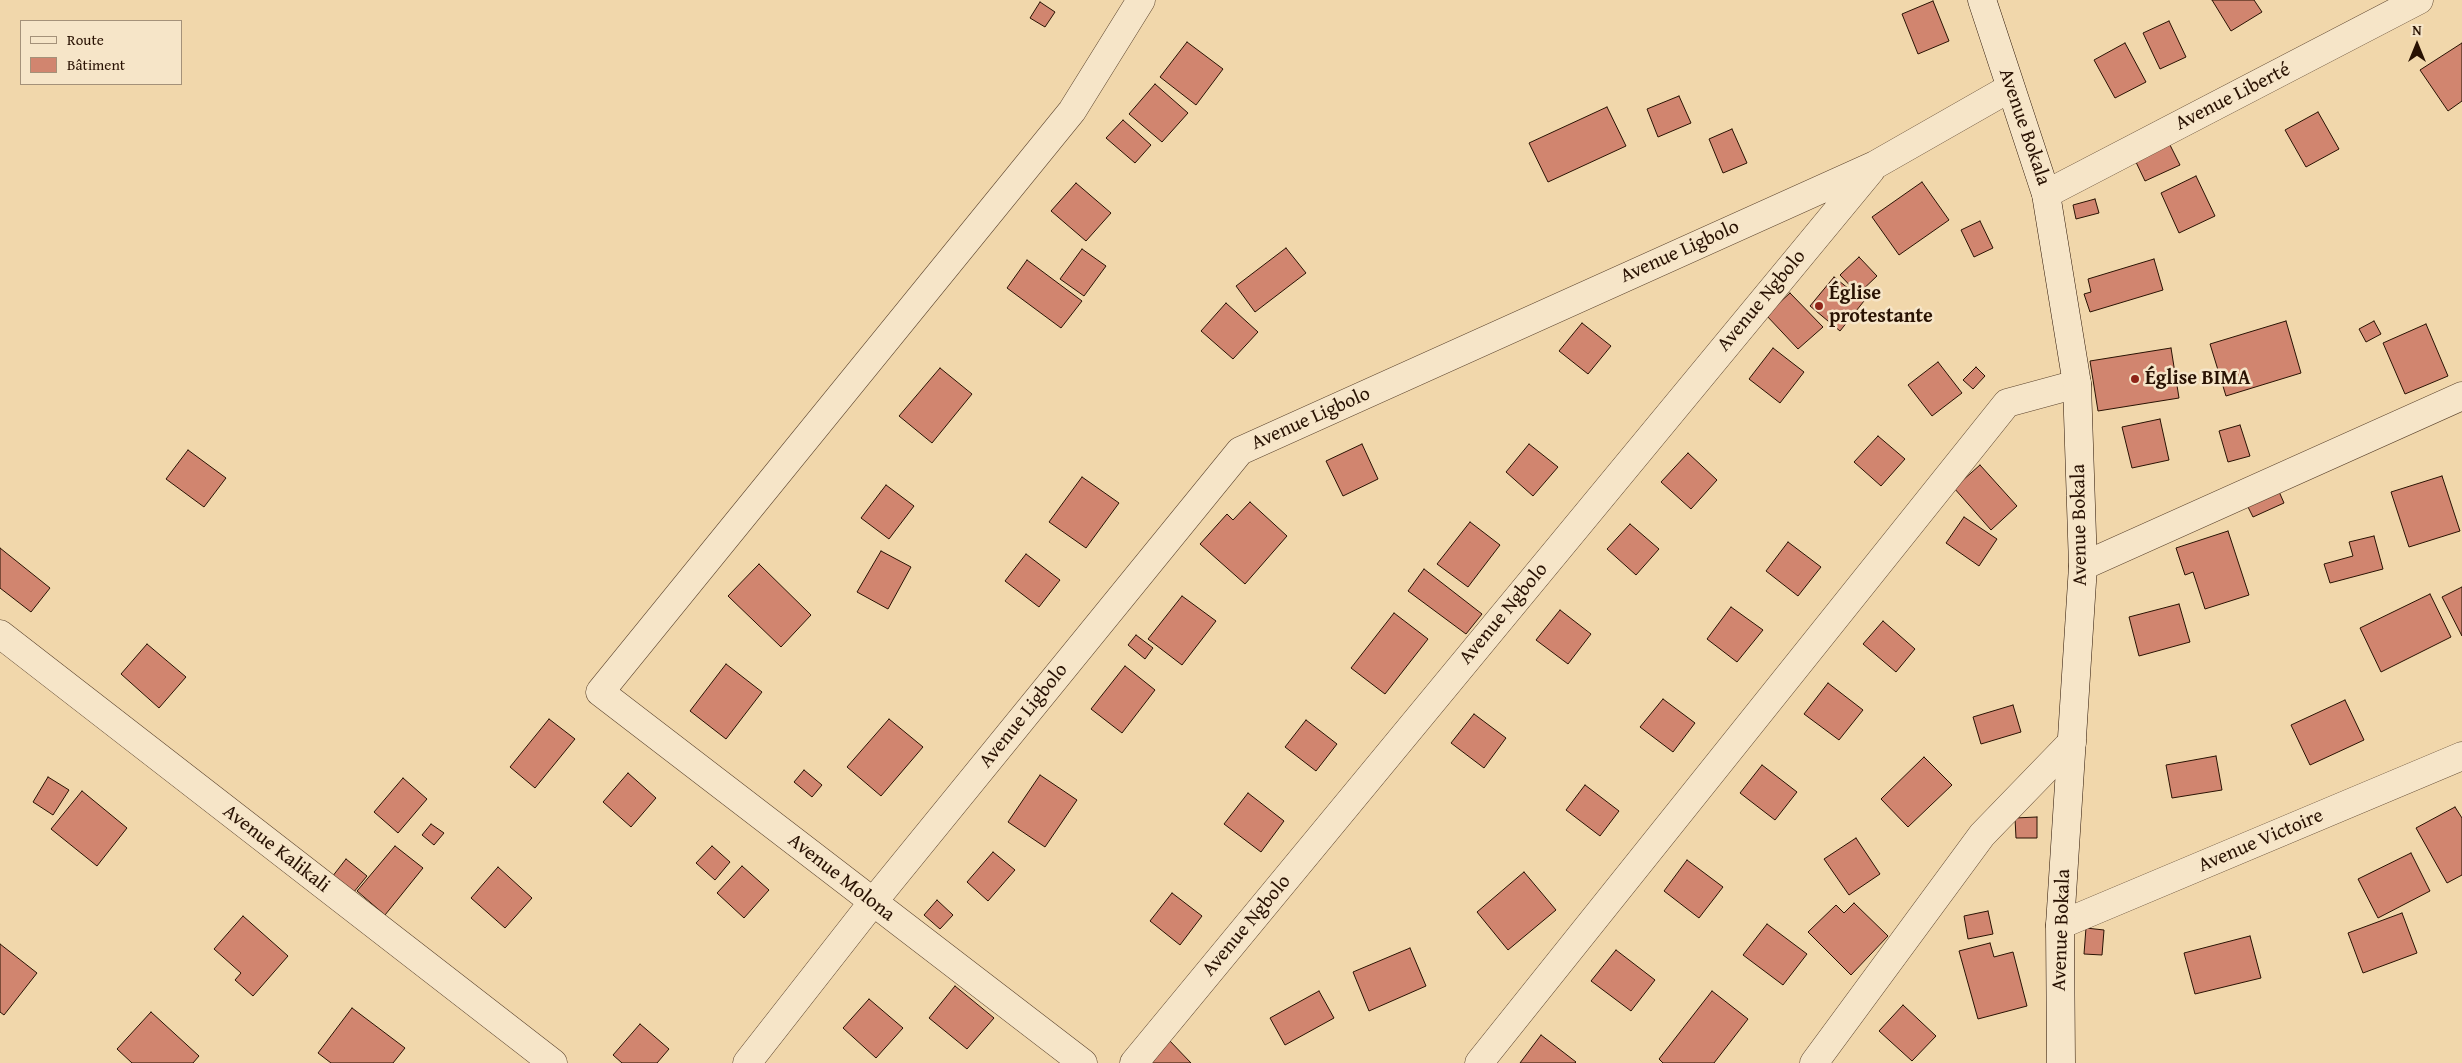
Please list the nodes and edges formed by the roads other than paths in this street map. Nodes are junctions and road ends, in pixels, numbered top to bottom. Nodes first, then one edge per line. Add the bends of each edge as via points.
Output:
1 (1141, 0) edge
2 (1982, 0) edge
3 (2419, 0) edge
4 (2010, 88) junction
5 (1875, 165) junction
6 (2046, 194) junction
7 (2077, 384) junction
8 (2462, 396) edge
9 (2083, 566) junction
10 (0, 634) edge
11 (2072, 742) junction
12 (2462, 756) edge
13 (873, 902) junction
14 (2060, 925) junction
15 (553, 1063) edge
16 (747, 1063) edge
17 (1083, 1063) edge
18 (1134, 1063) edge
19 (1478, 1063) edge
20 (1814, 1063) edge
21 (2061, 1063) edge

1 - 13 street, Avenue Molona via 1072,111 600,692
2 - 4 street, Avenue Bokala
3 - 6 street, Avenue Liberté
4 - 5 street, Avenue Ligbolo
4 - 6 street, Avenue Bokala
5 - 13 street, Avenue Ligbolo via 1240,451
5 - 18 street, Avenue Ngbolo
6 - 7 street, Avenue Bokala
7 - 9 street, Avenue Bokala
7 - 19 street via 2007,402
8 - 9 street
9 - 11 street, Avenue Bokala
10 - 15 street, Avenue Kalikali
11 - 14 street, Avenue Bokala
11 - 20 street via 1982,835
12 - 14 street, Avenue Victoire
13 - 16 street, Avenue Ligbolo
13 - 17 street, Avenue Molona
14 - 21 street, Avenue Bokala

